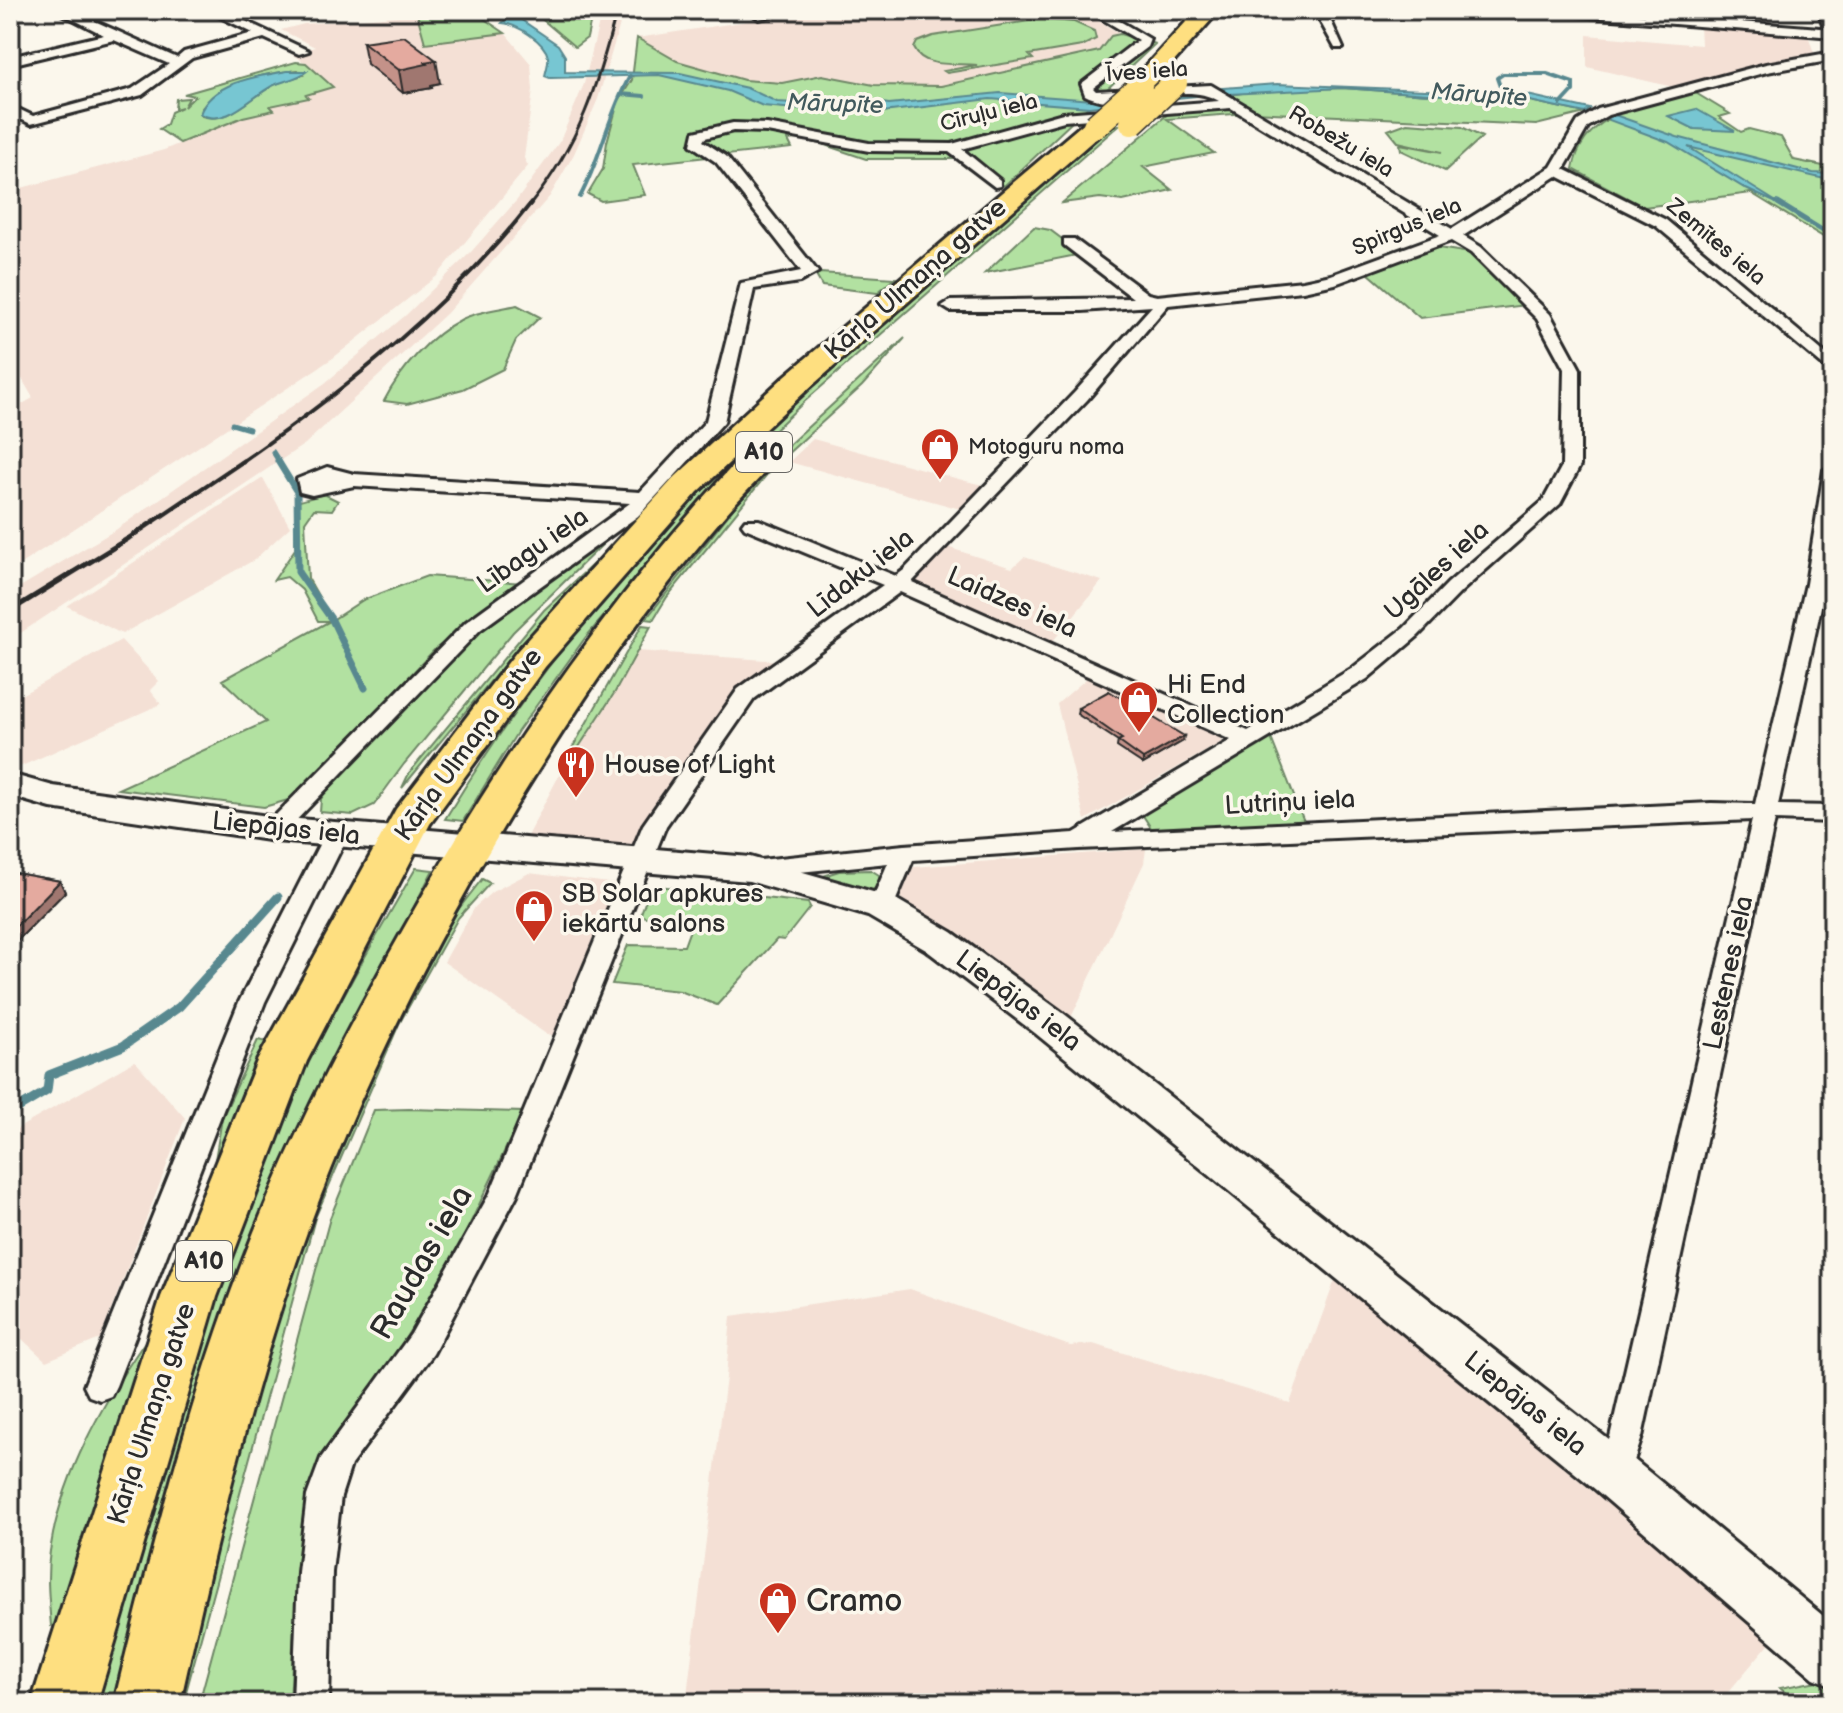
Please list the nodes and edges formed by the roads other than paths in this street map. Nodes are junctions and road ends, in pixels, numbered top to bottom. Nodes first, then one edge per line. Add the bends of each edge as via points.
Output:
1 (61, 10) edge
2 (212, 10) edge
3 (791, 10) edge
4 (1093, 10) edge
5 (1209, 10) edge
6 (1320, 10) edge
7 (1541, 10) edge
8 (1827, 10) edge
9 (756, 12) edge
10 (1833, 30) edge
11 (267, 33) junction
12 (115, 36) junction
13 (1339, 45) dead end
14 (303, 51) dead end
15 (1833, 56) edge
16 (10, 61) edge
17 (178, 62) junction
18 (1184, 75) dead end
19 (1206, 88) joint
20 (1235, 104) junction
21 (10, 109) edge
22 (952, 148) junction
23 (1556, 170) junction
24 (995, 183) dead end
25 (1453, 235) junction
26 (1069, 242) dead end
27 (757, 281) joint
28 (1156, 301) junction
29 (950, 306) dead end
30 (1833, 369) edge
31 (1833, 470) edge
32 (354, 480) dead end
33 (645, 498) junction
34 (752, 524) dead end
35 (896, 586) junction
36 (1247, 739) junction
37 (14, 792) edge
38 (1763, 813) junction
39 (1833, 814) edge
40 (275, 829) junction
41 (336, 835) junction
42 (398, 840) junction
43 (1079, 841) junction
44 (469, 847) junction
45 (904, 853) junction
46 (641, 862) junction
47 (750, 869) junction
48 (881, 907) junction
49 (100, 1386) dead end
50 (1614, 1474) junction
51 (1833, 1659) edge
52 (64, 1703) edge
53 (147, 1703) edge
54 (311, 1703) edge

1 - 12 street
2 - 11 street
3 - 9 street
4 - 19 street, Īves iela via 1144,39 1086,87 1094,96
5 - 42 highway, Kārļa Ulmaņa gatve / A10, bridge via 1140,86 796,383 686,485 531,659
6 - 13 street
7 - 10 street
8 - 10 street
11 - 14 street
11 - 17 street via 198,51
12 - 16 street
12 - 17 street
15 - 23 street, Spirgus iela via 1603,112 1583,124
17 - 21 street via 144,89 31,120
18 - 44 highway, Kārļa Ulmaņa gatve / A10, bridge via 724,492 582,669
19 - 20 street, Robežu iela
20 - 22 street, Cīruļu iela via 1063,117
20 - 25 street, Robežu iela
22 - 24 street
22 - 27 street, Cīruļu iela via 869,147 767,128 724,128 699,135 701,149 721,159 810,272 797,279
23 - 25 street, Spirgus iela
23 - 30 street, Zemītes iela via 1661,223
25 - 28 street, Spirgus iela via 1335,279
25 - 36 street, Ugāles iela via 1525,295 1559,340 1572,369 1571,466 1551,504 1411,632 1359,674
26 - 28 street via 1142,297
27 - 33 street, Lībagu iela via 747,286 715,422
28 - 29 street, Spirgus iela
28 - 35 street, Līdaku iela via 1161,306 1081,396
31 - 38 street, Lestenes iela via 1816,584
32 - 33 street
33 - 40 street, Lībagu iela via 473,626
34 - 35 street, Laidzes iela
35 - 36 street, Laidzes iela
35 - 46 street, Līdaku iela via 737,703 655,825
36 - 43 street, Ugāles iela
37 - 40 street, Liepājas iela
38 - 39 street, Lutriņu iela
38 - 43 street, Lutriņu iela via 1711,811
38 - 50 street, Lestenes iela
40 - 41 street, Liepājas iela
41 - 42 street, Liepājas iela
41 - 49 street via 252,1002
42 - 44 street, Liepājas iela
42 - 52 highway, Kārļa Ulmaņa gatve / A10 via 282,1061 189,1297
43 - 45 street, Lutriņu iela
44 - 46 street, Liepājas iela
44 - 53 highway, Kārļa Ulmaņa gatve / A10 via 350,1069 296,1192 253,1308
45 - 47 street, Lutriņu iela
45 - 48 street
46 - 47 street, Liepājas iela
46 - 54 street, Raudas iela via 503,1195 422,1344 337,1458 324,1496 315,1572
47 - 48 street, Liepājas iela
48 - 50 street, Liepājas iela via 939,941 1049,1023
50 - 51 street, Liepājas iela

